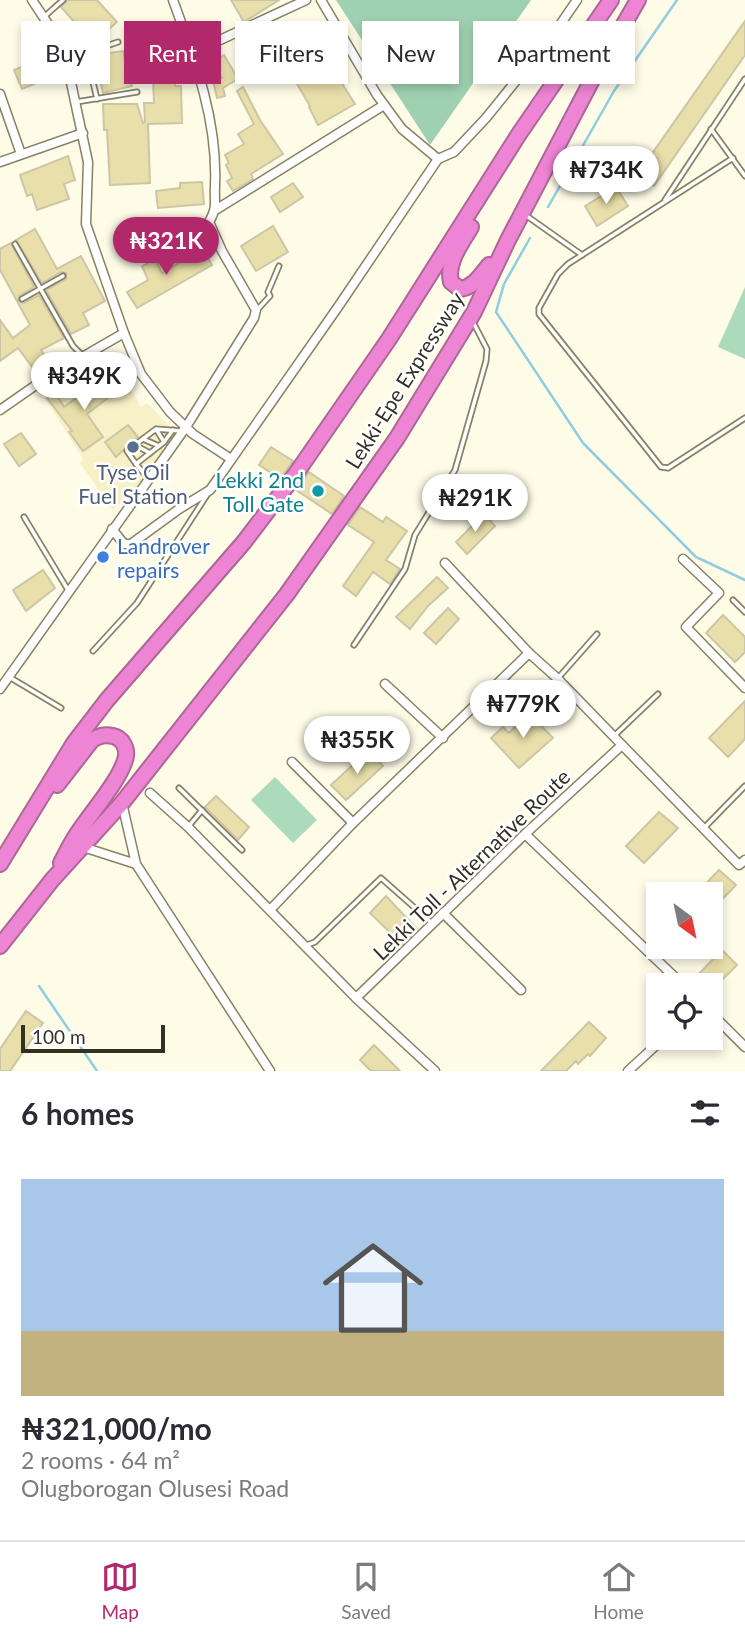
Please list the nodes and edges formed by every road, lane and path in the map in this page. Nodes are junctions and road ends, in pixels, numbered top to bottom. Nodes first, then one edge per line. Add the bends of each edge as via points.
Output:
1 (32, 0) edge
2 (63, 0) edge
3 (173, 0) edge
4 (306, 0) edge
5 (321, 0) edge
6 (577, 0) edge
7 (611, 0) edge
8 (638, 0) edge
9 (44, 18) junction
10 (181, 21) edge
11 (221, 40) edge
12 (118, 42) dead end
13 (745, 79) edge
14 (201, 84) edge
15 (137, 92) dead end
16 (0, 94) edge
17 (97, 99) junction
18 (76, 102) junction
19 (384, 105) junction
20 (711, 130) junction
21 (83, 133) junction
22 (21, 155) junction
23 (733, 158) junction
24 (438, 159) junction
25 (0, 162) edge
26 (745, 176) edge
27 (480, 196) junction
28 (663, 203) junction
29 (216, 209) junction
30 (522, 213) junction
31 (508, 240) junction
32 (15, 243) dead end
33 (582, 254) junction
34 (279, 266) dead end
35 (63, 276) dead end
36 (41, 289) junction
37 (22, 299) dead end
38 (255, 314) junction
39 (470, 317) junction
40 (124, 333) junction
41 (83, 356) junction
42 (0, 410) edge
43 (745, 418) edge
44 (156, 429) junction
45 (173, 429) junction
46 (184, 429) junction
47 (143, 439) junction
48 (164, 442) junction
49 (135, 445) junction
50 (159, 446) junction
51 (150, 453) junction
52 (230, 459) junction
53 (136, 464) junction
54 (149, 479) junction
55 (210, 490) junction
56 (24, 517) dead end
57 (112, 529) junction
58 (683, 559) dead end
59 (445, 563) dead end
60 (69, 592) junction
61 (733, 600) dead end
62 (745, 612) edge
63 (597, 634) dead end
64 (354, 645) dead end
65 (93, 651) dead end
66 (529, 653) junction
67 (9, 677) junction
68 (558, 679) junction
69 (385, 684) dead end
70 (745, 688) edge
71 (0, 690) edge
72 (658, 694) dead end
73 (61, 708) dead end
74 (614, 737) junction
75 (443, 738) junction
76 (622, 745) junction
77 (292, 762) dead end
78 (745, 786) edge
79 (179, 788) dead end
80 (150, 793) dead end
81 (122, 803) junction
82 (202, 810) junction
83 (353, 822) junction
84 (188, 827) junction
85 (703, 828) junction
86 (19, 832) junction
87 (525, 834) junction
88 (83, 847) junction
89 (242, 850) dead end
90 (0, 864) edge
91 (136, 864) junction
92 (743, 865) edge
93 (52, 880) junction
94 (270, 909) junction
95 (443, 913) junction
96 (433, 924) junction
97 (0, 946) edge
98 (305, 946) junction
99 (670, 973) edge
100 (521, 990) dead end
101 (356, 998) junction
102 (723, 1025) edge
103 (745, 1047) edge
104 (651, 1050) edge
105 (270, 1071) edge
106 (435, 1071) edge
107 (628, 1071) edge

1 - 9 street
2 - 9 lane
3 - 10 street
4 - 11 street
5 - 19 street
6 - 24 street via 486,118 454,152
7 - 27 highway, Lekki-Epe Expressway
8 - 30 highway, Lekki-Epe Expressway
9 - 18 street via 67,64
12 - 17 lane via 86,54
13 - 20 lane
14 - 29 street via 209,109
15 - 17 lane
16 - 22 street
17 - 18 lane
18 - 21 street
19 - 24 street via 402,129
19 - 29 street
20 - 23 lane
20 - 28 lane
21 - 22 street
21 - 40 street via 88,162 86,224
22 - 25 street
23 - 26 lane
23 - 28 lane
24 - 52 street
27 - 31 highway via 477,216 452,262 449,273 454,286 467,288 474,283
27 - 86 highway, Lekki-Epe Expressway via 295,475 244,542 99,710
28 - 33 lane
29 - 38 street via 209,222
30 - 31 highway, Lekki-Epe Expressway
30 - 33 lane
31 - 39 highway, Lekki-Epe Expressway
32 - 36 lane
33 - 43 lane via 558,274 539,314 661,467 668,468
34 - 38 lane via 270,296
35 - 36 lane
36 - 37 lane
36 - 41 lane
38 - 46 street
39 - 64 lane via 487,349 486,361 455,470 415,535 405,569
39 - 81 highway, Lekki-Epe Expressway via 397,439 287,594
40 - 41 street
40 - 46 street via 141,374
41 - 42 street
44 - 45 lane
44 - 47 lane
44 - 48 lane
45 - 46 lane
45 - 48 lane
46 - 52 street
46 - 54 street
47 - 49 lane
47 - 50 lane
48 - 50 lane
49 - 51 lane
49 - 53 lane via 127,451
50 - 51 lane
51 - 53 lane
52 - 55 street
53 - 54 lane
54 - 57 street
55 - 57 street via 131,544 124,544
55 - 65 lane via 137,603
56 - 60 lane
57 - 60 street
58 - 70 street via 719,593 686,627
59 - 66 street
60 - 67 street
61 - 62 lane
63 - 68 lane
66 - 68 street
66 - 75 street
67 - 71 street
67 - 73 lane
68 - 74 street
69 - 75 street
72 - 74 lane
74 - 76 street
75 - 83 street
76 - 85 street
76 - 87 street, Lekki Toll - Alternative Route
77 - 83 street
78 - 85 lane
79 - 82 lane
80 - 84 street
81 - 88 highway, Lekki-Epe Expressway
81 - 91 street
82 - 84 lane
82 - 89 lane
83 - 94 street
84 - 94 street
85 - 92 street
86 - 90 highway, Lekki-Epe Expressway
86 - 93 highway via 92,740 100,735 118,737 127,752 122,767 73,839
87 - 95 street, Lekki Toll - Alternative Route
87 - 99 street
88 - 91 street
88 - 93 highway, Lekki-Epe Expressway
91 - 105 street
93 - 97 highway, Lekki-Epe Expressway
94 - 98 street
95 - 96 street, Lekki Toll - Alternative Route
95 - 100 street
96 - 98 lane via 381,878 315,942
96 - 101 street, Lekki Toll - Alternative Route
98 - 101 street
101 - 106 street
102 - 103 street
104 - 107 street

